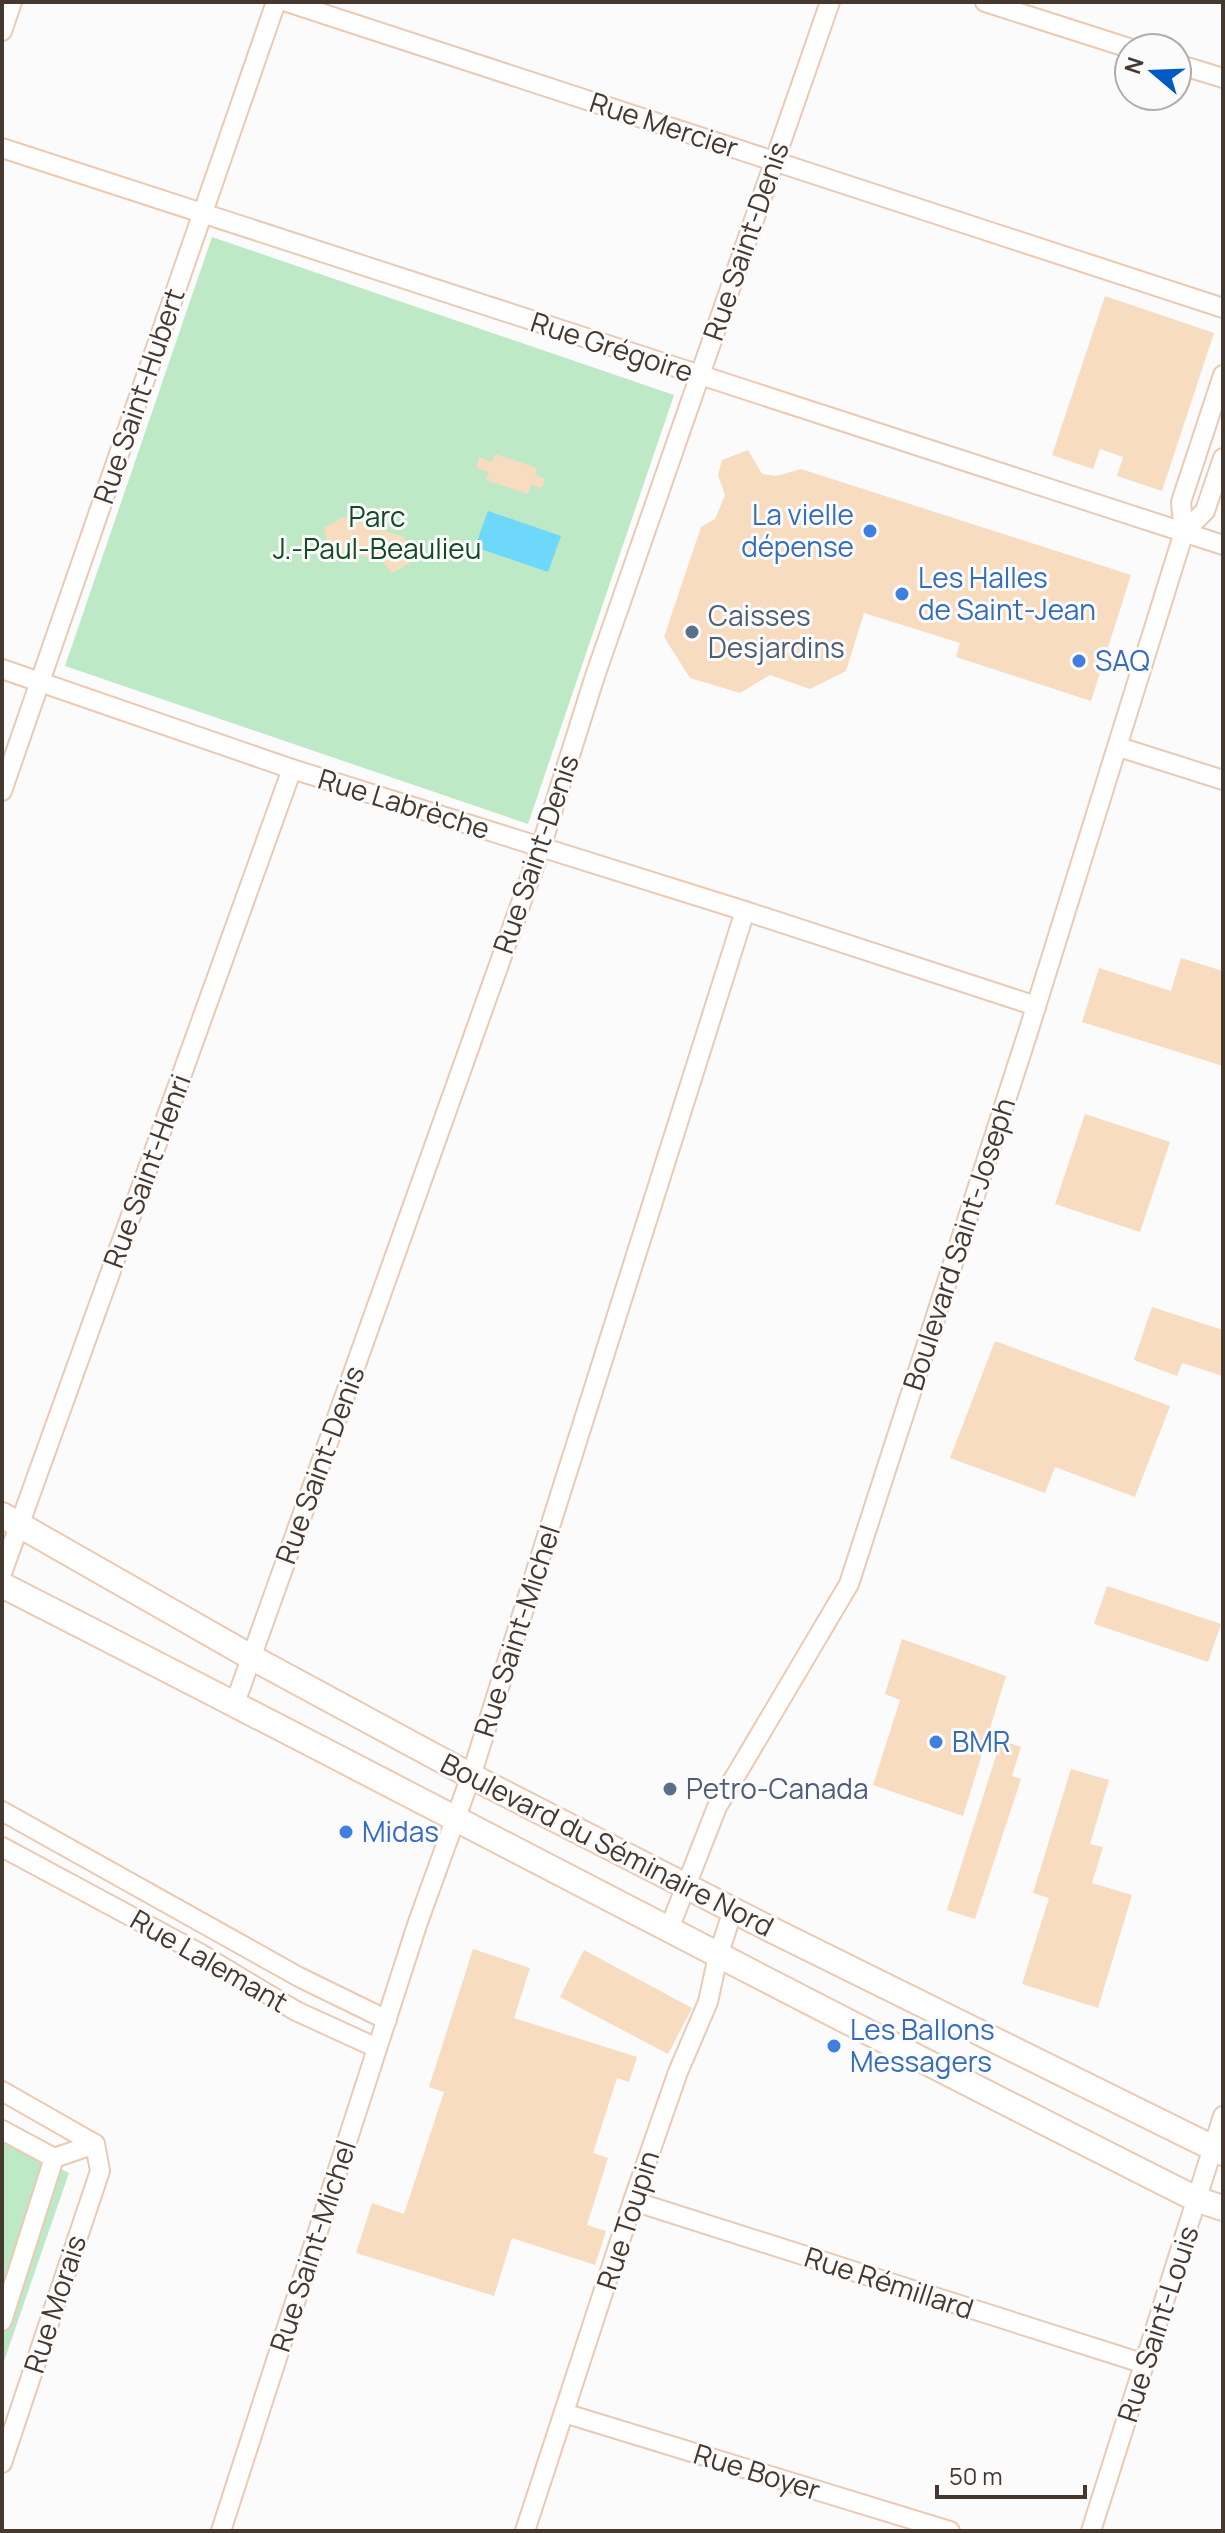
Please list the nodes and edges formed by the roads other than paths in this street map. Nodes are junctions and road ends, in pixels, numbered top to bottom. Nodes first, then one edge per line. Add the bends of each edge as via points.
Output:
1 (12, 2) edge
2 (276, 2) edge
3 (287, 2) edge
4 (830, 2) edge
5 (985, 2) edge
6 (2, 31) edge
7 (1113, 43) edge
8 (1193, 69) edge
9 (1223, 78) edge
10 (2, 148) edge
11 (774, 161) junction
12 (202, 213) junction
13 (1223, 308) edge
14 (700, 375) junction
15 (1223, 375) edge
16 (1223, 458) edge
17 (1184, 532) junction
18 (1223, 545) edge
19 (2, 669) edge
20 (41, 683) junction
21 (1119, 747) junction
22 (292, 769) junction
23 (1223, 780) edge
24 (2, 791) edge
25 (541, 847) junction
26 (745, 911) junction
27 (1036, 1006) junction
28 (10, 1519) edge
29 (2, 1573) edge
30 (2, 1585) edge
31 (251, 1657) junction
32 (235, 1703) junction
33 (471, 1776) junction
34 (2, 1811) edge
35 (455, 1817) junction
36 (59, 1842) junction
37 (2, 1847) edge
38 (43, 1869) junction
39 (686, 1884) junction
40 (733, 1910) junction
41 (669, 1929) junction
42 (718, 1956) junction
43 (387, 2020) junction
44 (377, 2048) junction
45 (2, 2091) edge
46 (1223, 2116) edge
47 (2, 2130) edge
48 (95, 2144) junction
49 (1218, 2151) edge
50 (54, 2158) junction
51 (1198, 2200) junction
52 (633, 2201) junction
53 (1223, 2208) edge
54 (2, 2321) edge
55 (1145, 2364) junction
56 (564, 2413) junction
57 (2, 2461) edge
58 (221, 2531) edge
59 (525, 2531) edge
60 (950, 2531) edge
61 (1091, 2531) edge

1 - 6 street
2 - 12 street, Rue Saint-Hubert
3 - 11 street, Rue Mercier
4 - 11 street, Rue Saint-Denis
5 - 7 street
8 - 9 street
10 - 12 street, Rue Grégoire
11 - 13 street, Rue Mercier
11 - 14 street, Rue Saint-Denis
12 - 14 street, Rue Grégoire
12 - 20 street, Rue Saint-Hubert
14 - 17 street, Rue Grégoire
14 - 25 street, Rue Saint-Denis
15 - 17 street, Boulevard Saint-Joseph via 1181,502
16 - 17 street, Boulevard Saint-Joseph via 1205,511
17 - 18 street, Rue Grégoire
17 - 21 street, Boulevard Saint-Joseph
19 - 20 street, Rue Labrèche
20 - 22 street, Rue Labrèche
20 - 24 street, Rue Saint-Hubert
21 - 23 street
21 - 27 street, Boulevard Saint-Joseph
22 - 25 street, Rue Labrèche
22 - 28 street, Rue Saint-Henri
25 - 26 street, Rue Labrèche
25 - 31 street, Rue Saint-Denis
26 - 27 street, Rue Labrèche
26 - 33 street, Rue Saint-Michel
27 - 39 street, Boulevard Saint-Joseph via 849,1584 717,1807
28 - 29 street, Rue Saint-Henri
28 - 31 main road, Boulevard du Séminaire Nord
30 - 32 main road, Boulevard du Séminaire Nord
31 - 32 street, Rue Saint-Denis
31 - 33 main road, Boulevard du Séminaire Nord
32 - 35 main road, Boulevard du Séminaire Nord
33 - 35 street, Rue Saint-Michel
33 - 39 main road, Boulevard du Séminaire Nord
34 - 36 street, Rue Lalemant
35 - 41 main road, Boulevard du Séminaire Nord
35 - 43 street, Rue Saint-Michel
36 - 38 street
36 - 43 street, Rue Lalemant via 299,1977
37 - 38 street, Rue Lalemant
38 - 44 street, Rue Lalemant via 296,2011
39 - 40 main road, Boulevard du Séminaire Nord
39 - 41 street, Boulevard Saint-Joseph
40 - 42 street, Rue Toupin
40 - 49 main road, Boulevard du Séminaire Nord
41 - 42 main road, Boulevard du Séminaire Nord
42 - 51 main road, Boulevard du Séminaire Nord
42 - 52 street, Rue Toupin via 708,2002
43 - 44 street, Rue Saint-Michel
44 - 58 street, Rue Saint-Michel
45 - 48 street
46 - 49 street, Rue Saint-Louis
47 - 50 street
48 - 50 street
48 - 57 street, Rue Morais via 100,2171
49 - 51 street, Rue Saint-Louis
50 - 54 street, Rue Morais
51 - 53 main road, Boulevard du Séminaire Nord
51 - 55 street, Rue Saint-Louis
52 - 55 street, Rue Rémillard
52 - 56 street, Rue Toupin
55 - 61 street, Rue Saint-Louis
56 - 59 street, Rue Toupin
56 - 60 street, Rue Boyer

